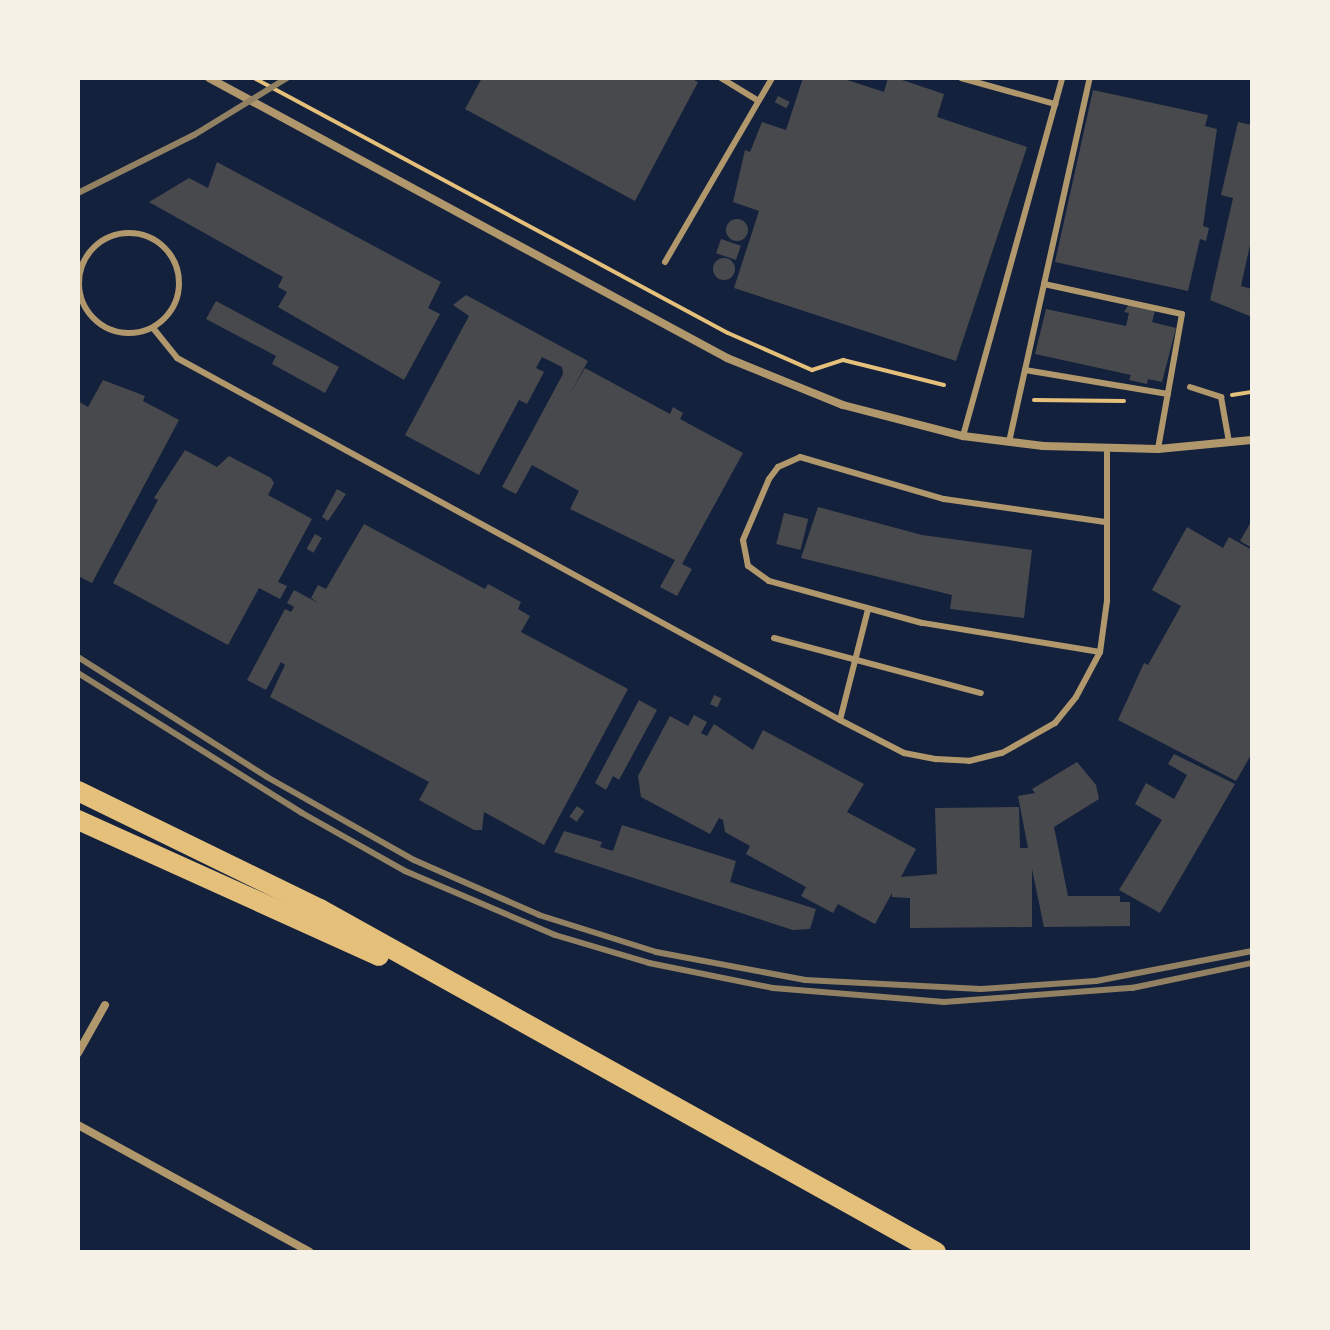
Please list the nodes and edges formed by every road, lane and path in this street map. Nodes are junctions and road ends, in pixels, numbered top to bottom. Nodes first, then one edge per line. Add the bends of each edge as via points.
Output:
1 (209, 78) edge
2 (254, 78) edge
3 (721, 78) edge
4 (772, 78) edge
5 (961, 78) edge
6 (1062, 78) edge
7 (1090, 78) edge
8 (757, 100) junction
9 (1055, 104) junction
10 (665, 262) dead end
11 (1044, 284) junction
12 (153, 328) junction
13 (1025, 370) junction
14 (944, 385) dead end
15 (1190, 387) dead end
16 (1168, 394) junction
17 (963, 436) junction
18 (1252, 440) edge
19 (1009, 442) junction
20 (1229, 442) junction
21 (1158, 449) junction
22 (1107, 450) junction
23 (1105, 522) junction
24 (868, 609) junction
25 (774, 638) dead end
26 (1100, 652) junction
27 (855, 660) junction
28 (981, 693) dead end
29 (840, 720) junction
30 (78, 791) edge
31 (78, 820) edge
32 (105, 1005) dead end
33 (499, 1010) junction
34 (78, 1053) edge
35 (78, 1125) edge
36 (310, 1252) edge
37 (936, 1252) edge

1 - 17 street via 727,358 843,405
2 - 14 path via 728,333 812,370 843,360
3 - 8 lane
4 - 8 lane
5 - 9 lane
6 - 9 lane
7 - 11 lane
8 - 10 lane
9 - 17 lane
11 - 13 lane
11 - 16 lane via 1180,311
12 - 12 lane via 119,333 87,313 80,297 81,266 106,238 140,234 169,253 179,288 170,311
12 - 29 lane via 177,358
13 - 16 lane
13 - 19 lane
15 - 20 lane via 1221,397
16 - 21 lane
17 - 19 street
18 - 20 street
19 - 22 street
20 - 21 street
21 - 22 street
22 - 23 lane
23 - 24 lane via 944,499 823,462 788,461 769,479 743,540 748,566 769,581
23 - 26 lane via 1107,601
24 - 26 lane
24 - 27 lane
25 - 27 lane
26 - 29 lane via 1055,723 1002,753 969,761 904,753
27 - 28 lane
27 - 29 lane
30 - 33 main road via 320,909
31 - 33 main road
32 - 34 street
33 - 37 main road
35 - 36 street

